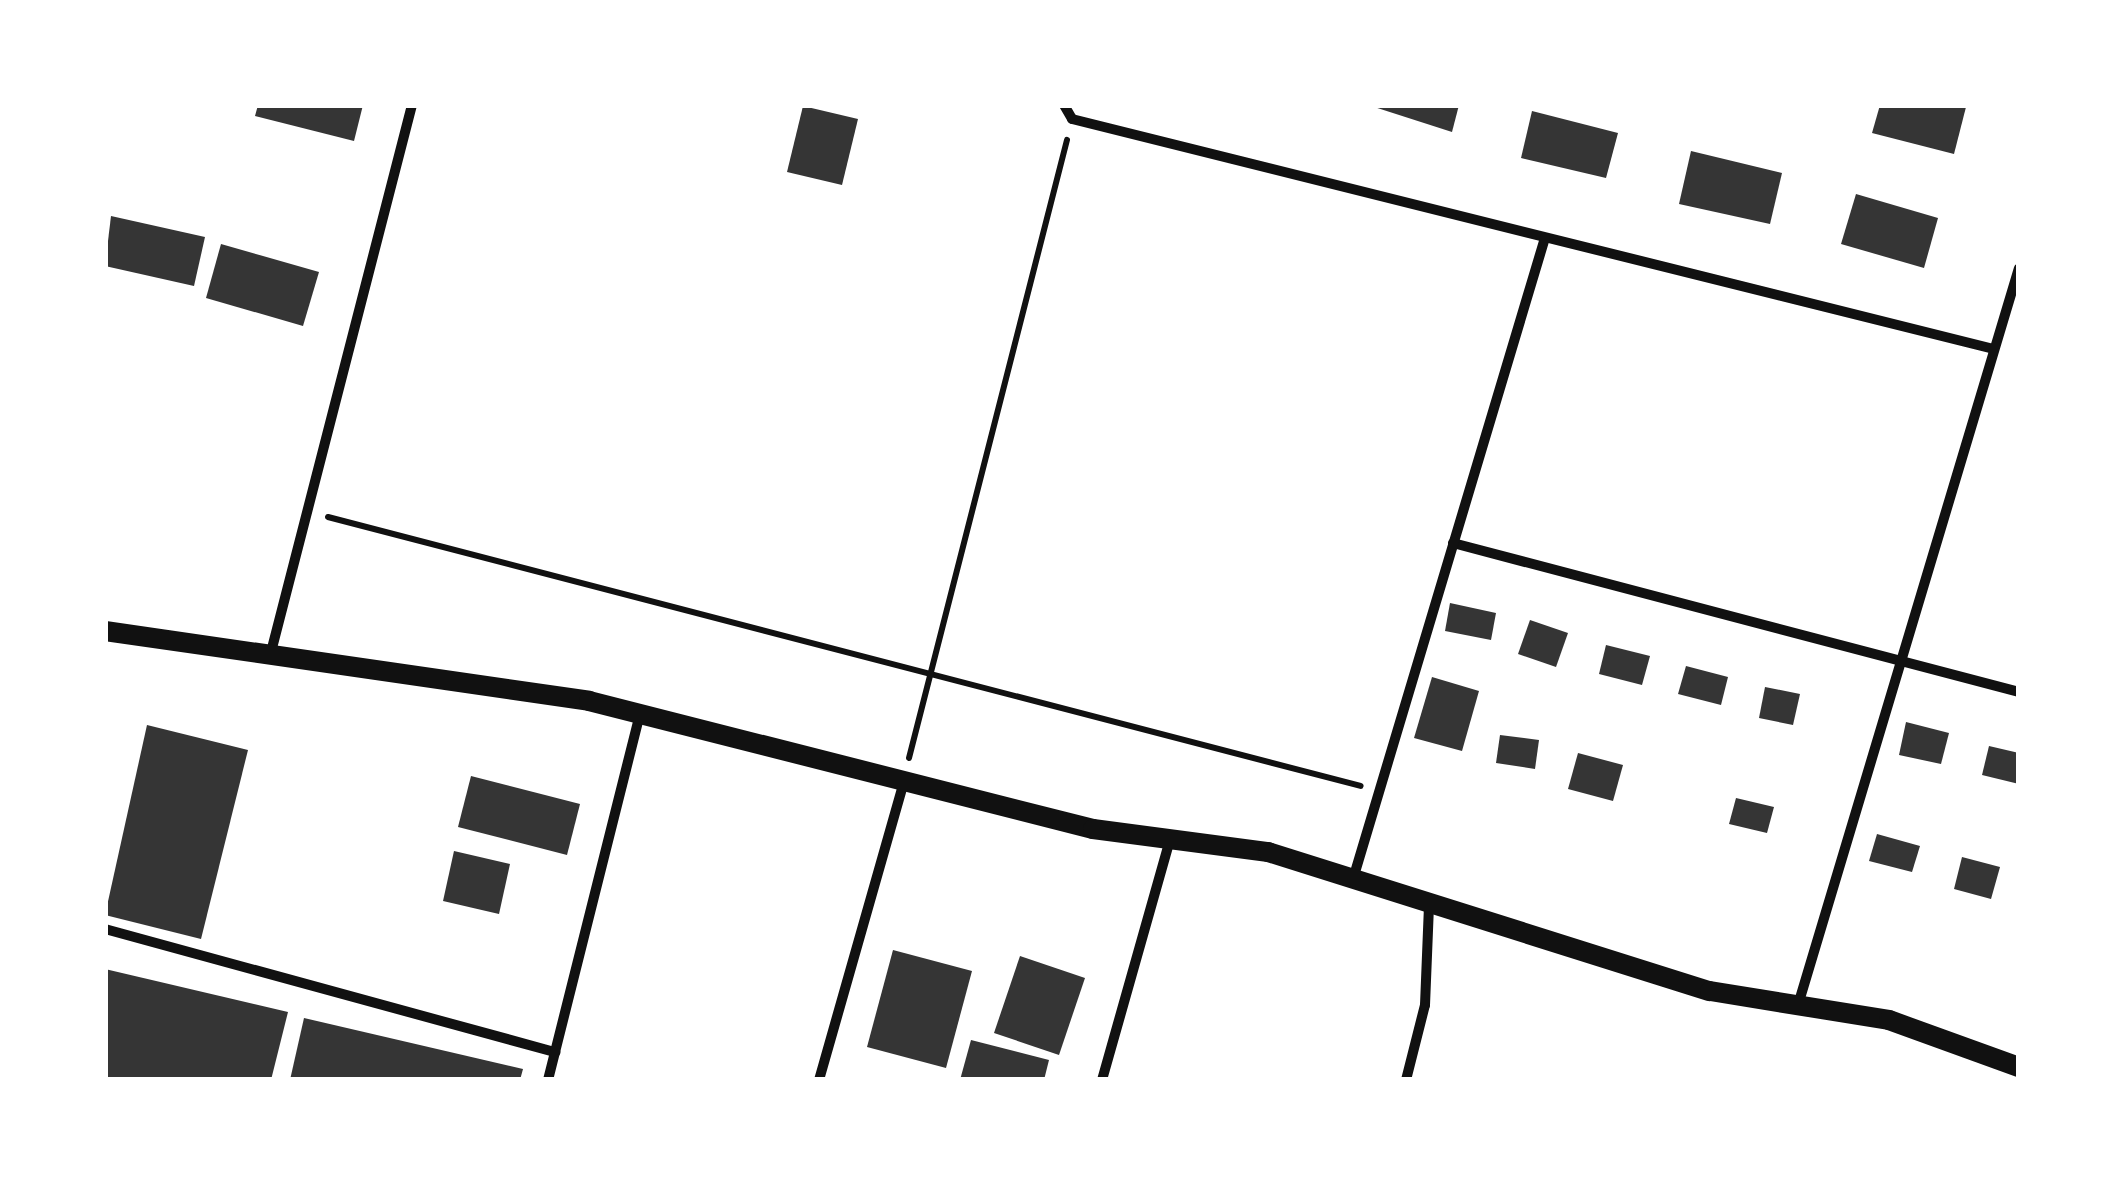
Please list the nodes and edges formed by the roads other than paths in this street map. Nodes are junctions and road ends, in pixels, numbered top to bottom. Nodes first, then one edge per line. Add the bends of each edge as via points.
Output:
1 (412, 105) edge
2 (1064, 105) edge
3 (1545, 238) junction
4 (2019, 268) edge
5 (1994, 349) junction
6 (1454, 544) junction
7 (105, 631) edge
8 (269, 659) junction
9 (1898, 664) junction
10 (2019, 692) edge
11 (640, 713) junction
12 (904, 780) junction
13 (1170, 839) junction
14 (1353, 880) junction
15 (1429, 905) junction
16 (105, 929) edge
17 (1798, 1005) junction
18 (555, 1052) junction
19 (2019, 1066) edge
20 (548, 1080) edge
21 (819, 1080) edge
22 (1102, 1080) edge
23 (1406, 1080) edge

1 - 8 street
2 - 3 street via 1072,119
3 - 5 street
3 - 6 street
4 - 5 street
5 - 9 street
6 - 9 street
6 - 14 street
7 - 8 main road
8 - 11 main road
9 - 10 street
9 - 17 street
11 - 12 main road
11 - 18 street
12 - 13 main road via 1094,829
12 - 21 street
13 - 14 main road via 1268,852
13 - 22 street
14 - 15 main road
15 - 17 main road via 1710,990
15 - 23 street via 1424,1005
16 - 18 street
17 - 19 main road via 1889,1020
18 - 20 street

